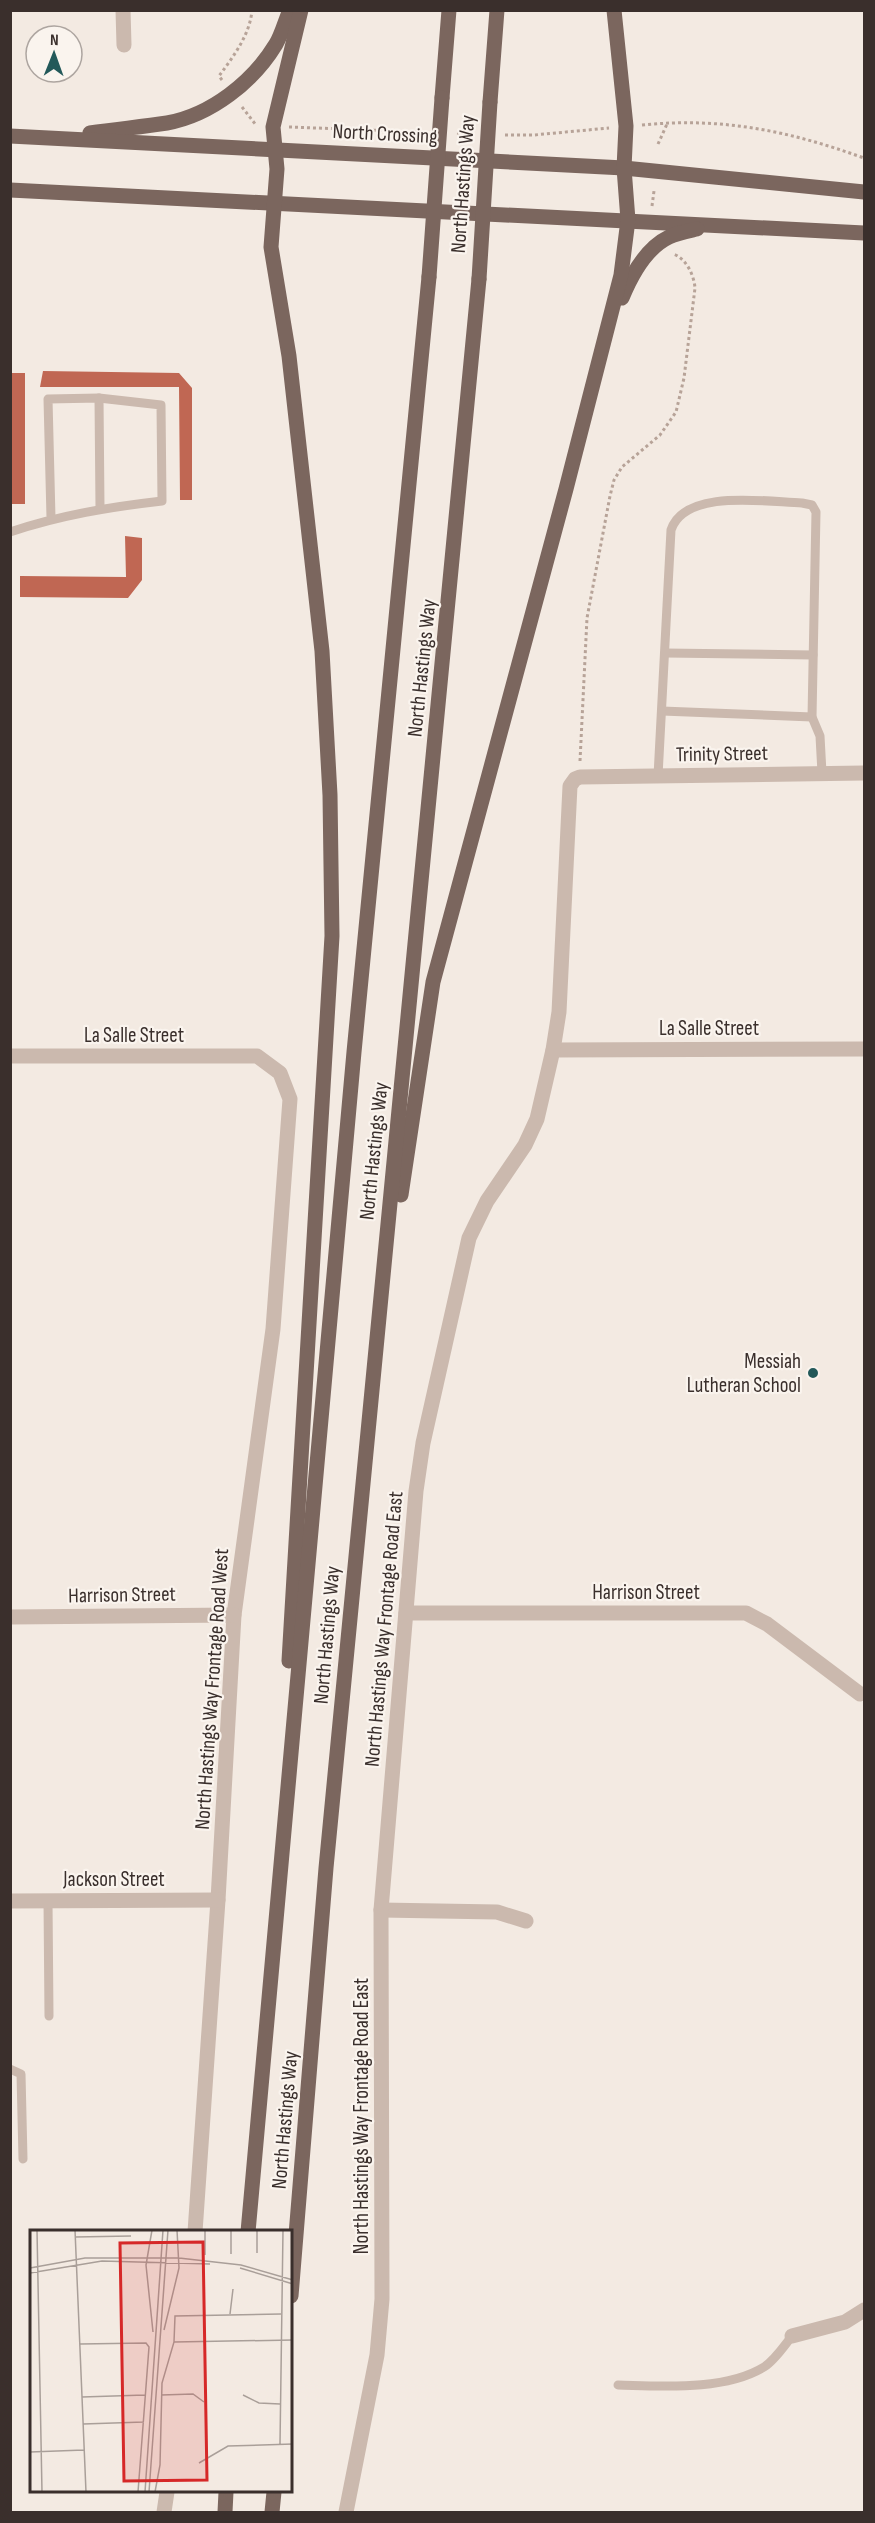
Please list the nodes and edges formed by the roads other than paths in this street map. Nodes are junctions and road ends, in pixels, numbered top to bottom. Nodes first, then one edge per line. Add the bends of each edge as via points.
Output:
1 (123, 10) edge
2 (290, 10) edge
3 (301, 10) edge
4 (450, 10) edge
5 (497, 10) edge
6 (614, 10) edge
7 (124, 45) dead end
8 (10, 136) edge
9 (56, 138) junction
10 (276, 148) junction
11 (624, 168) junction
12 (10, 190) edge
13 (864, 192) edge
14 (275, 202) junction
15 (628, 220) junction
16 (713, 225) junction
17 (864, 233) edge
18 (602, 345) junction
19 (99, 398) junction
20 (100, 508) junction
21 (51, 518) junction
22 (10, 532) edge
23 (664, 653) junction
24 (813, 655) junction
25 (662, 711) junction
26 (812, 717) junction
27 (864, 772) edge
28 (822, 773) junction
29 (657, 776) junction
30 (580, 777) joint
31 (864, 1049) edge
32 (553, 1050) junction
33 (10, 1056) edge
34 (257, 1056) joint
35 (366, 1447) junction
36 (406, 1613) junction
37 (234, 1615) junction
38 (10, 1617) edge
39 (860, 1694) dead end
40 (279, 1864) junction
41 (218, 1900) junction
42 (10, 1901) edge
43 (48, 1901) junction
44 (381, 1910) junction
45 (526, 1921) dead end
46 (49, 2016) dead end
47 (10, 2069) edge
48 (23, 2159) dead end
49 (195, 2230) edge
50 (248, 2230) edge
51 (292, 2284) edge
52 (864, 2310) edge
53 (792, 2336) joint
54 (618, 2385) dead end
55 (167, 2493) edge
56 (226, 2493) edge
57 (274, 2493) edge
58 (164, 2512) edge
59 (225, 2512) edge
60 (272, 2512) edge
61 (346, 2512) edge

1 - 7 street
2 - 9 main road via 277,44 256,70 231,93 201,112 168,123
3 - 10 main road via 274,119
4 - 40 main road, North Hastings Way, bridge via 429,277
5 - 35 main road, North Hastings Way, bridge via 478,279
6 - 11 main road via 626,126
8 - 9 main road, North Crossing
9 - 10 main road, North Crossing
10 - 11 main road, North Crossing
10 - 14 main road
11 - 13 main road, North Crossing
11 - 15 main road
12 - 14 main road
14 - 15 main road
14 - 40 main road via 272,247 322,651 332,936
15 - 16 main road
15 - 18 main road via 621,275
16 - 17 main road
16 - 18 main road via 669,236 641,262 628,282
18 - 35 main road via 433,982
19 - 20 lane
19 - 20 lane via 160,405 162,480 162,501
19 - 21 lane via 48,399
20 - 21 lane
21 - 22 lane
23 - 24 lane
23 - 24 lane via 674,520 686,510 711,501 733,501 802,503 812,505 816,512
23 - 25 lane
24 - 26 lane
25 - 26 lane
25 - 29 lane
26 - 28 lane via 820,736
27 - 28 street, Trinity Street
28 - 29 street, Trinity Street
29 - 30 street, Trinity Street
30 - 32 street, North Hastings Way Frontage Road East via 570,786 559,1012
31 - 32 street, La Salle Street
32 - 36 street, North Hastings Way Frontage Road East via 537,1119 525,1145 487,1201 460,1266 423,1443
33 - 34 street, La Salle Street
34 - 37 street, North Hastings Way Frontage Road West via 280,1073 290,1098 273,1329
35 - 51 main road, North Hastings Way
36 - 39 street, Harrison Street via 746,1613 767,1624
36 - 44 street, North Hastings Way Frontage Road East
37 - 38 street, Harrison Street
37 - 41 street, North Hastings Way Frontage Road West
40 - 50 main road, North Hastings Way
41 - 43 street, Jackson Street
41 - 49 street, North Hastings Way Frontage Road West
42 - 43 street, Jackson Street
43 - 46 lane
44 - 45 street via 497,1912
44 - 61 street, North Hastings Way Frontage Road East via 382,2299 377,2355
47 - 48 lane via 21,2074
52 - 53 street via 844,2322
53 - 54 lane via 765,2366 739,2379 680,2386
55 - 58 street
56 - 59 main road
57 - 60 main road

